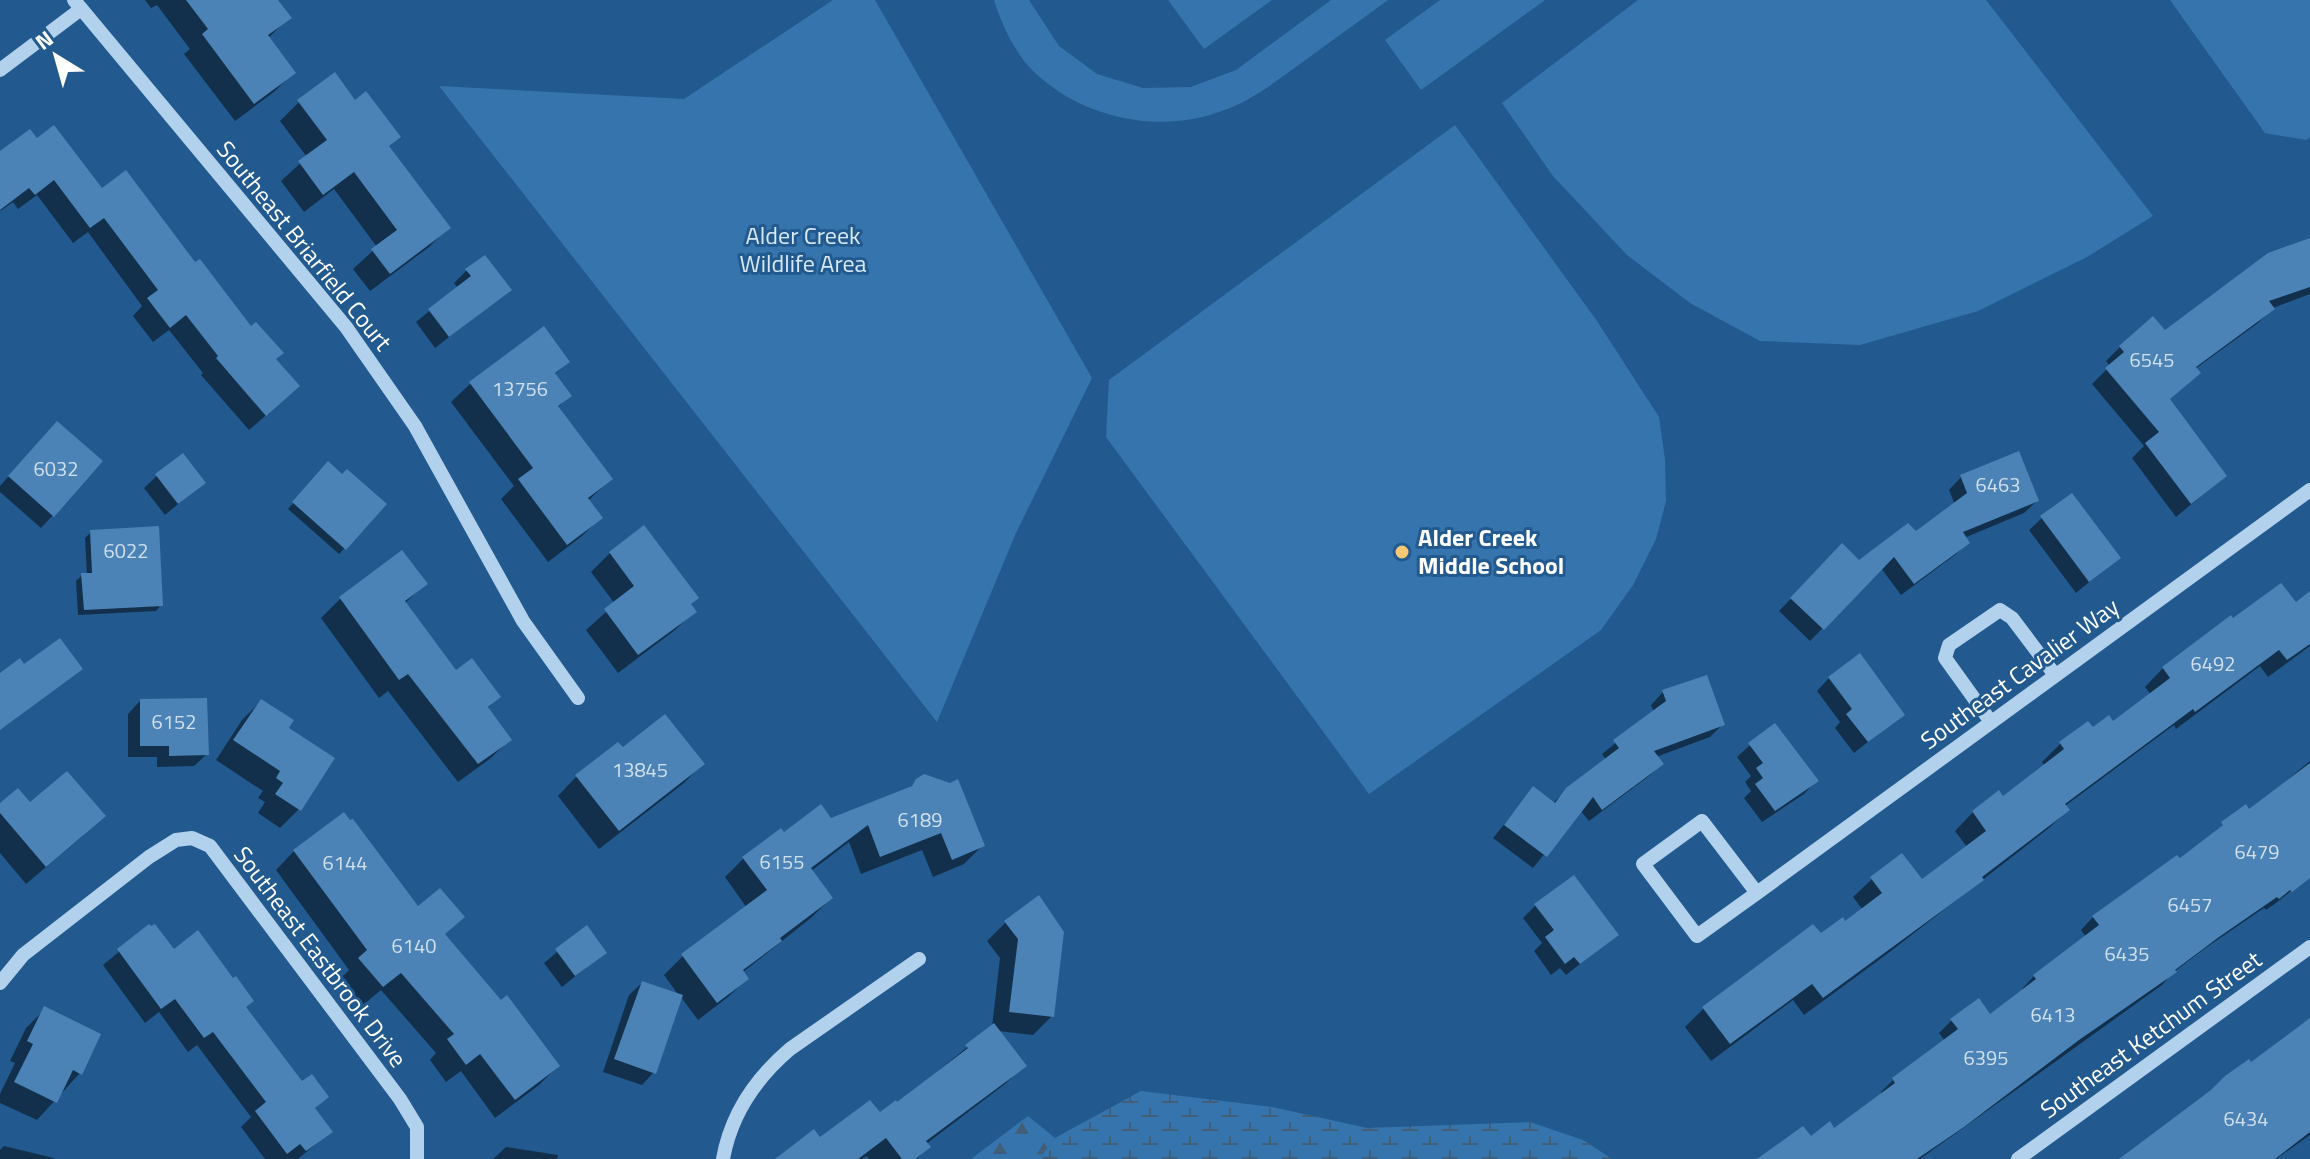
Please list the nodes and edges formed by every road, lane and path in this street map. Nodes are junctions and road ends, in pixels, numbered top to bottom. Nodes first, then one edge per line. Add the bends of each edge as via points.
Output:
1 (78, 5) edge
2 (0, 70) edge
3 (2310, 490) edge
4 (2055, 675) junction
5 (578, 698) dead end
6 (1991, 722) junction
7 (1757, 893) junction
8 (2310, 947) edge
9 (919, 959) dead end
10 (0, 983) edge
11 (417, 1159) edge
12 (723, 1159) edge
13 (2018, 1159) edge

1 - 2 street
1 - 5 street, Southeast Briarfield Court via 346,327 415,426 523,621
3 - 4 street, Southeast Cavalier Way
4 - 6 street, Southeast Cavalier Way
4 - 6 street via 2000,610 1949,645 1945,658
6 - 7 street, Southeast Cavalier Way
7 - 7 street, Southeast Cavalier Way via 1702,821 1643,864 1697,936
8 - 13 street, Southeast Ketchum Street
9 - 12 street via 772,1064 737,1113
10 - 11 street, Southeast Eastbrook Drive via 23,955 149,857 176,840 192,838 210,846 400,1099 417,1127

